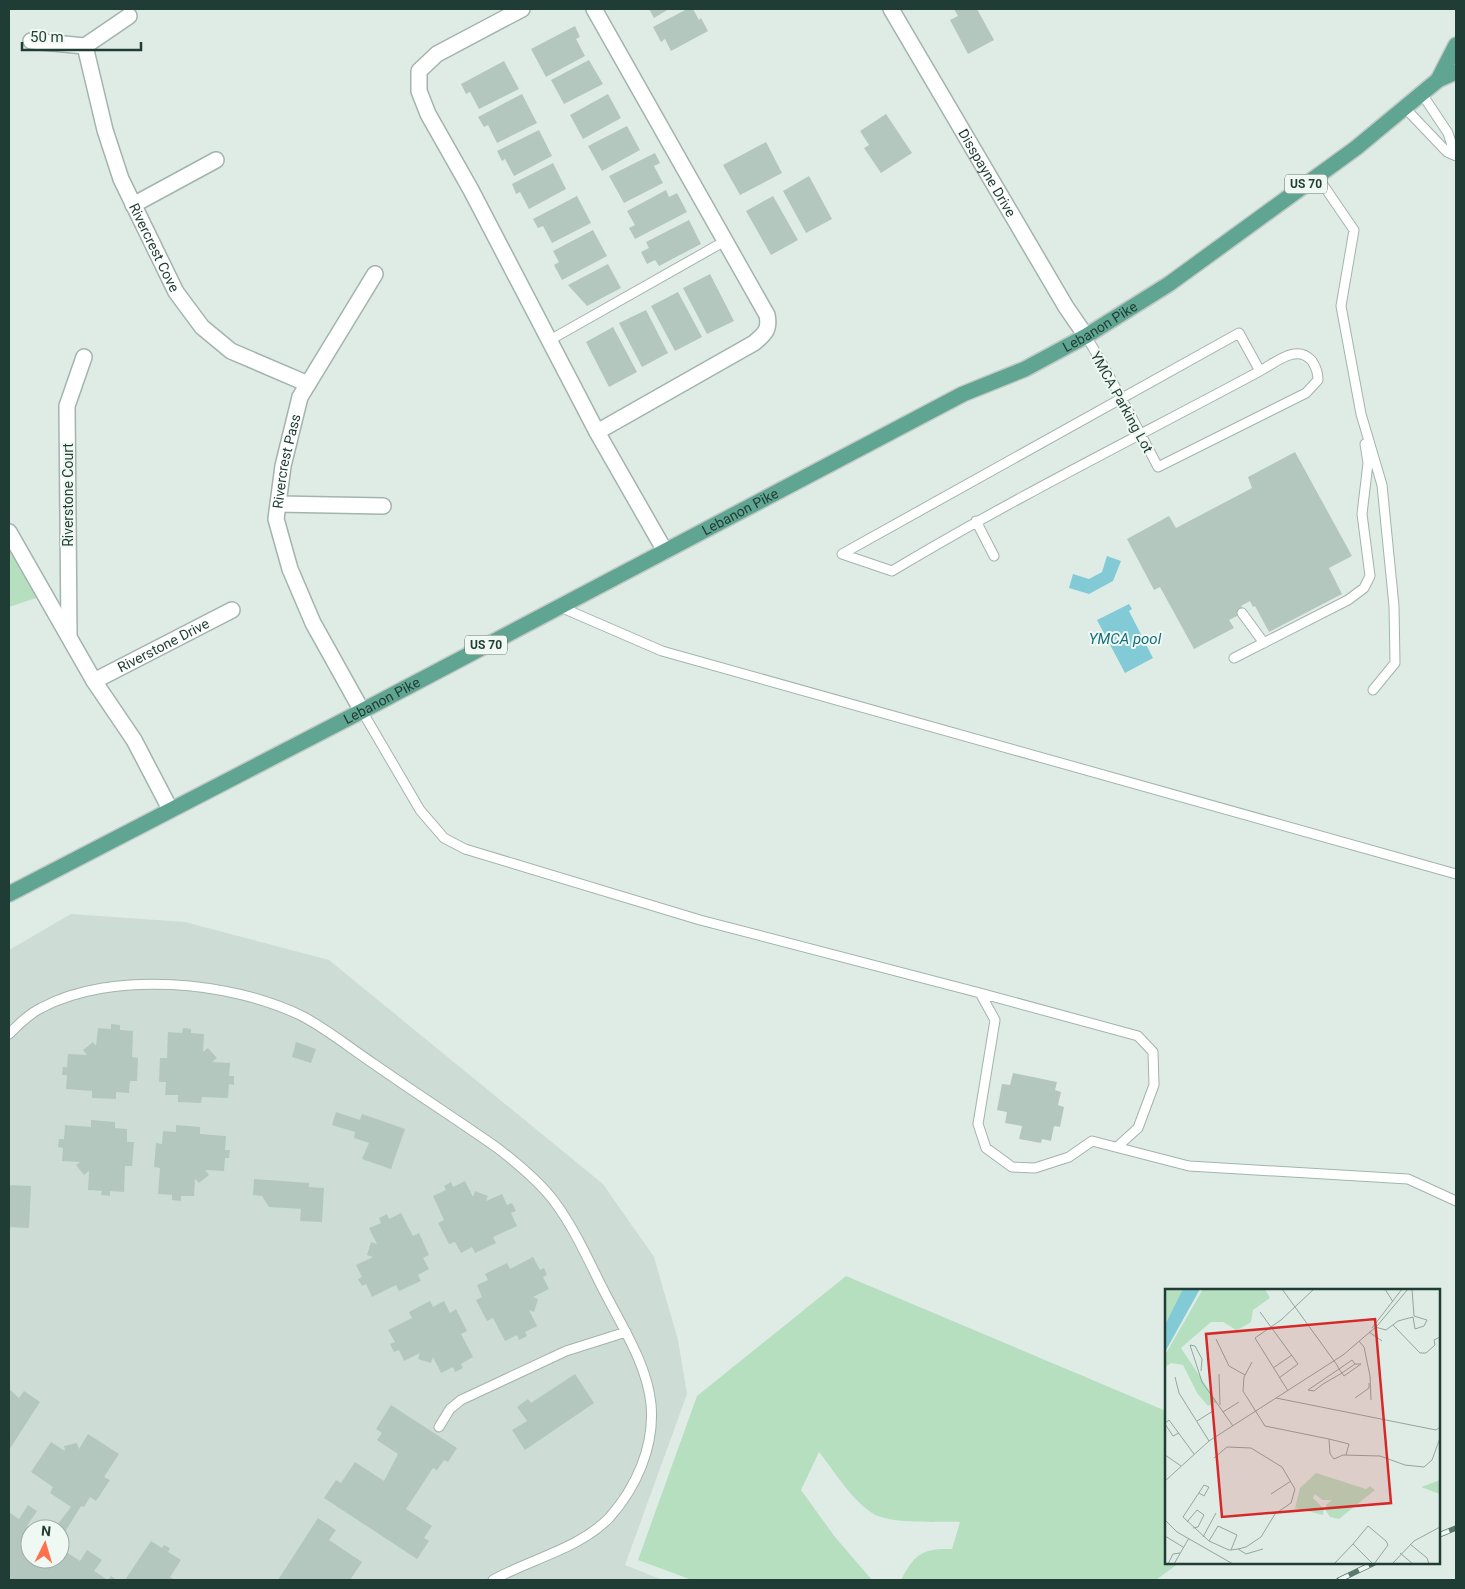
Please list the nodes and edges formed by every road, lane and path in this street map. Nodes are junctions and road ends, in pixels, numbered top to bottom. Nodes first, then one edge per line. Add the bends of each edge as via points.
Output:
1 (522, 9) edge
2 (594, 9) edge
3 (891, 9) edge
4 (129, 16) dead end
5 (31, 41) dead end
6 (1456, 45) edge
7 (85, 46) junction
8 (1456, 72) edge
9 (1438, 80) junction
10 (1422, 94) junction
11 (1405, 108) junction
12 (1455, 156) edge
13 (216, 160) dead end
14 (1317, 176) junction
15 (133, 205) junction
16 (725, 241) junction
17 (376, 274) dead end
18 (1086, 336) junction
19 (550, 340) junction
20 (84, 357) dead end
21 (1260, 371) junction
22 (308, 384) junction
23 (1121, 398) junction
24 (1361, 414) junction
25 (597, 432) junction
26 (1141, 435) junction
27 (278, 504) junction
28 (383, 506) dead end
29 (976, 520) junction
30 (9, 532) edge
31 (665, 550) junction
32 (994, 556) dead end
33 (558, 606) junction
34 (232, 610) dead end
35 (1242, 613) dead end
36 (69, 636) junction
37 (1264, 643) junction
38 (1234, 658) dead end
39 (94, 681) junction
40 (1373, 690) dead end
41 (362, 711) junction
42 (170, 808) junction
43 (1456, 874) edge
44 (9, 894) edge
45 (980, 993) junction
46 (9, 1034) edge
47 (1118, 1147) junction
48 (1456, 1201) edge
49 (626, 1332) junction
50 (440, 1427) dead end
51 (493, 1580) edge

1 - 19 street via 437,54 419,71 419,91 428,114
2 - 16 street
3 - 18 street, Disspayne Drive
4 - 7 street
5 - 7 street
6 - 9 main road, Lebanon Pike / US 70
7 - 15 street, Rivercrest Cove via 105,130
8 - 9 main road, Lebanon Pike / US 70
9 - 10 main road, Lebanon Pike / US 70
10 - 11 main road, Lebanon Pike / US 70
10 - 12 lane via 1448,133
11 - 12 lane via 1447,152
11 - 14 main road, Lebanon Pike / US 70
13 - 15 street
14 - 18 main road, Lebanon Pike / US 70 via 1169,284
14 - 24 lane via 1354,230 1341,306
15 - 22 street, Rivercrest Cove via 176,292 202,326 231,351
16 - 19 lane
16 - 25 street via 767,315 769,325 764,335
17 - 22 street, Rivercrest Pass
18 - 23 lane, YMCA Parking Lot
18 - 31 main road, Lebanon Pike / US 70 via 1024,369 963,394
19 - 25 street
20 - 36 street, Riverstone Court via 68,406
21 - 23 lane via 1239,333
21 - 26 lane
21 - 26 lane, YMCA Parking Lot via 1292,353 1299,353 1309,358 1318,374 1315,385 1306,393 1158,467
22 - 27 street, Rivercrest Pass via 300,397 285,457
23 - 26 lane, YMCA Parking Lot
23 - 29 lane via 842,554 892,571
24 - 37 lane via 1368,463 1362,514 1370,576 1364,588 1348,600 1321,610
24 - 40 lane via 1382,485 1394,606 1395,663
25 - 31 street
26 - 29 lane
27 - 28 street
27 - 41 street, Rivercrest Pass via 276,519 290,568 313,623
29 - 32 lane
30 - 36 street, Riverstone Court
31 - 33 main road, Lebanon Pike / US 70
33 - 41 main road, Lebanon Pike / US 70
33 - 43 lane via 662,651
34 - 39 street, Riverstone Drive
35 - 37 lane
36 - 39 street, Riverstone Court
37 - 38 lane
39 - 42 street, Riverstone Court via 134,740
41 - 42 main road, Lebanon Pike / US 70
41 - 45 lane via 420,810 444,838 465,849 700,920
42 - 44 main road, Lebanon Pike / US 70
45 - 47 lane via 1138,1036 1153,1052 1154,1085 1138,1128
45 - 47 lane via 995,1020 978,1124 986,1148 1012,1167 1035,1168 1069,1157 1092,1141
46 - 49 lane via 24,1019 58,1000 98,989 128,986 206,988 302,1016 522,1167 553,1200 566,1220
47 - 48 lane via 1189,1166 1408,1180
49 - 50 lane via 566,1351 461,1400 450,1410
49 - 51 lane via 642,1370 651,1404 646,1449 632,1488 608,1519 596,1528

